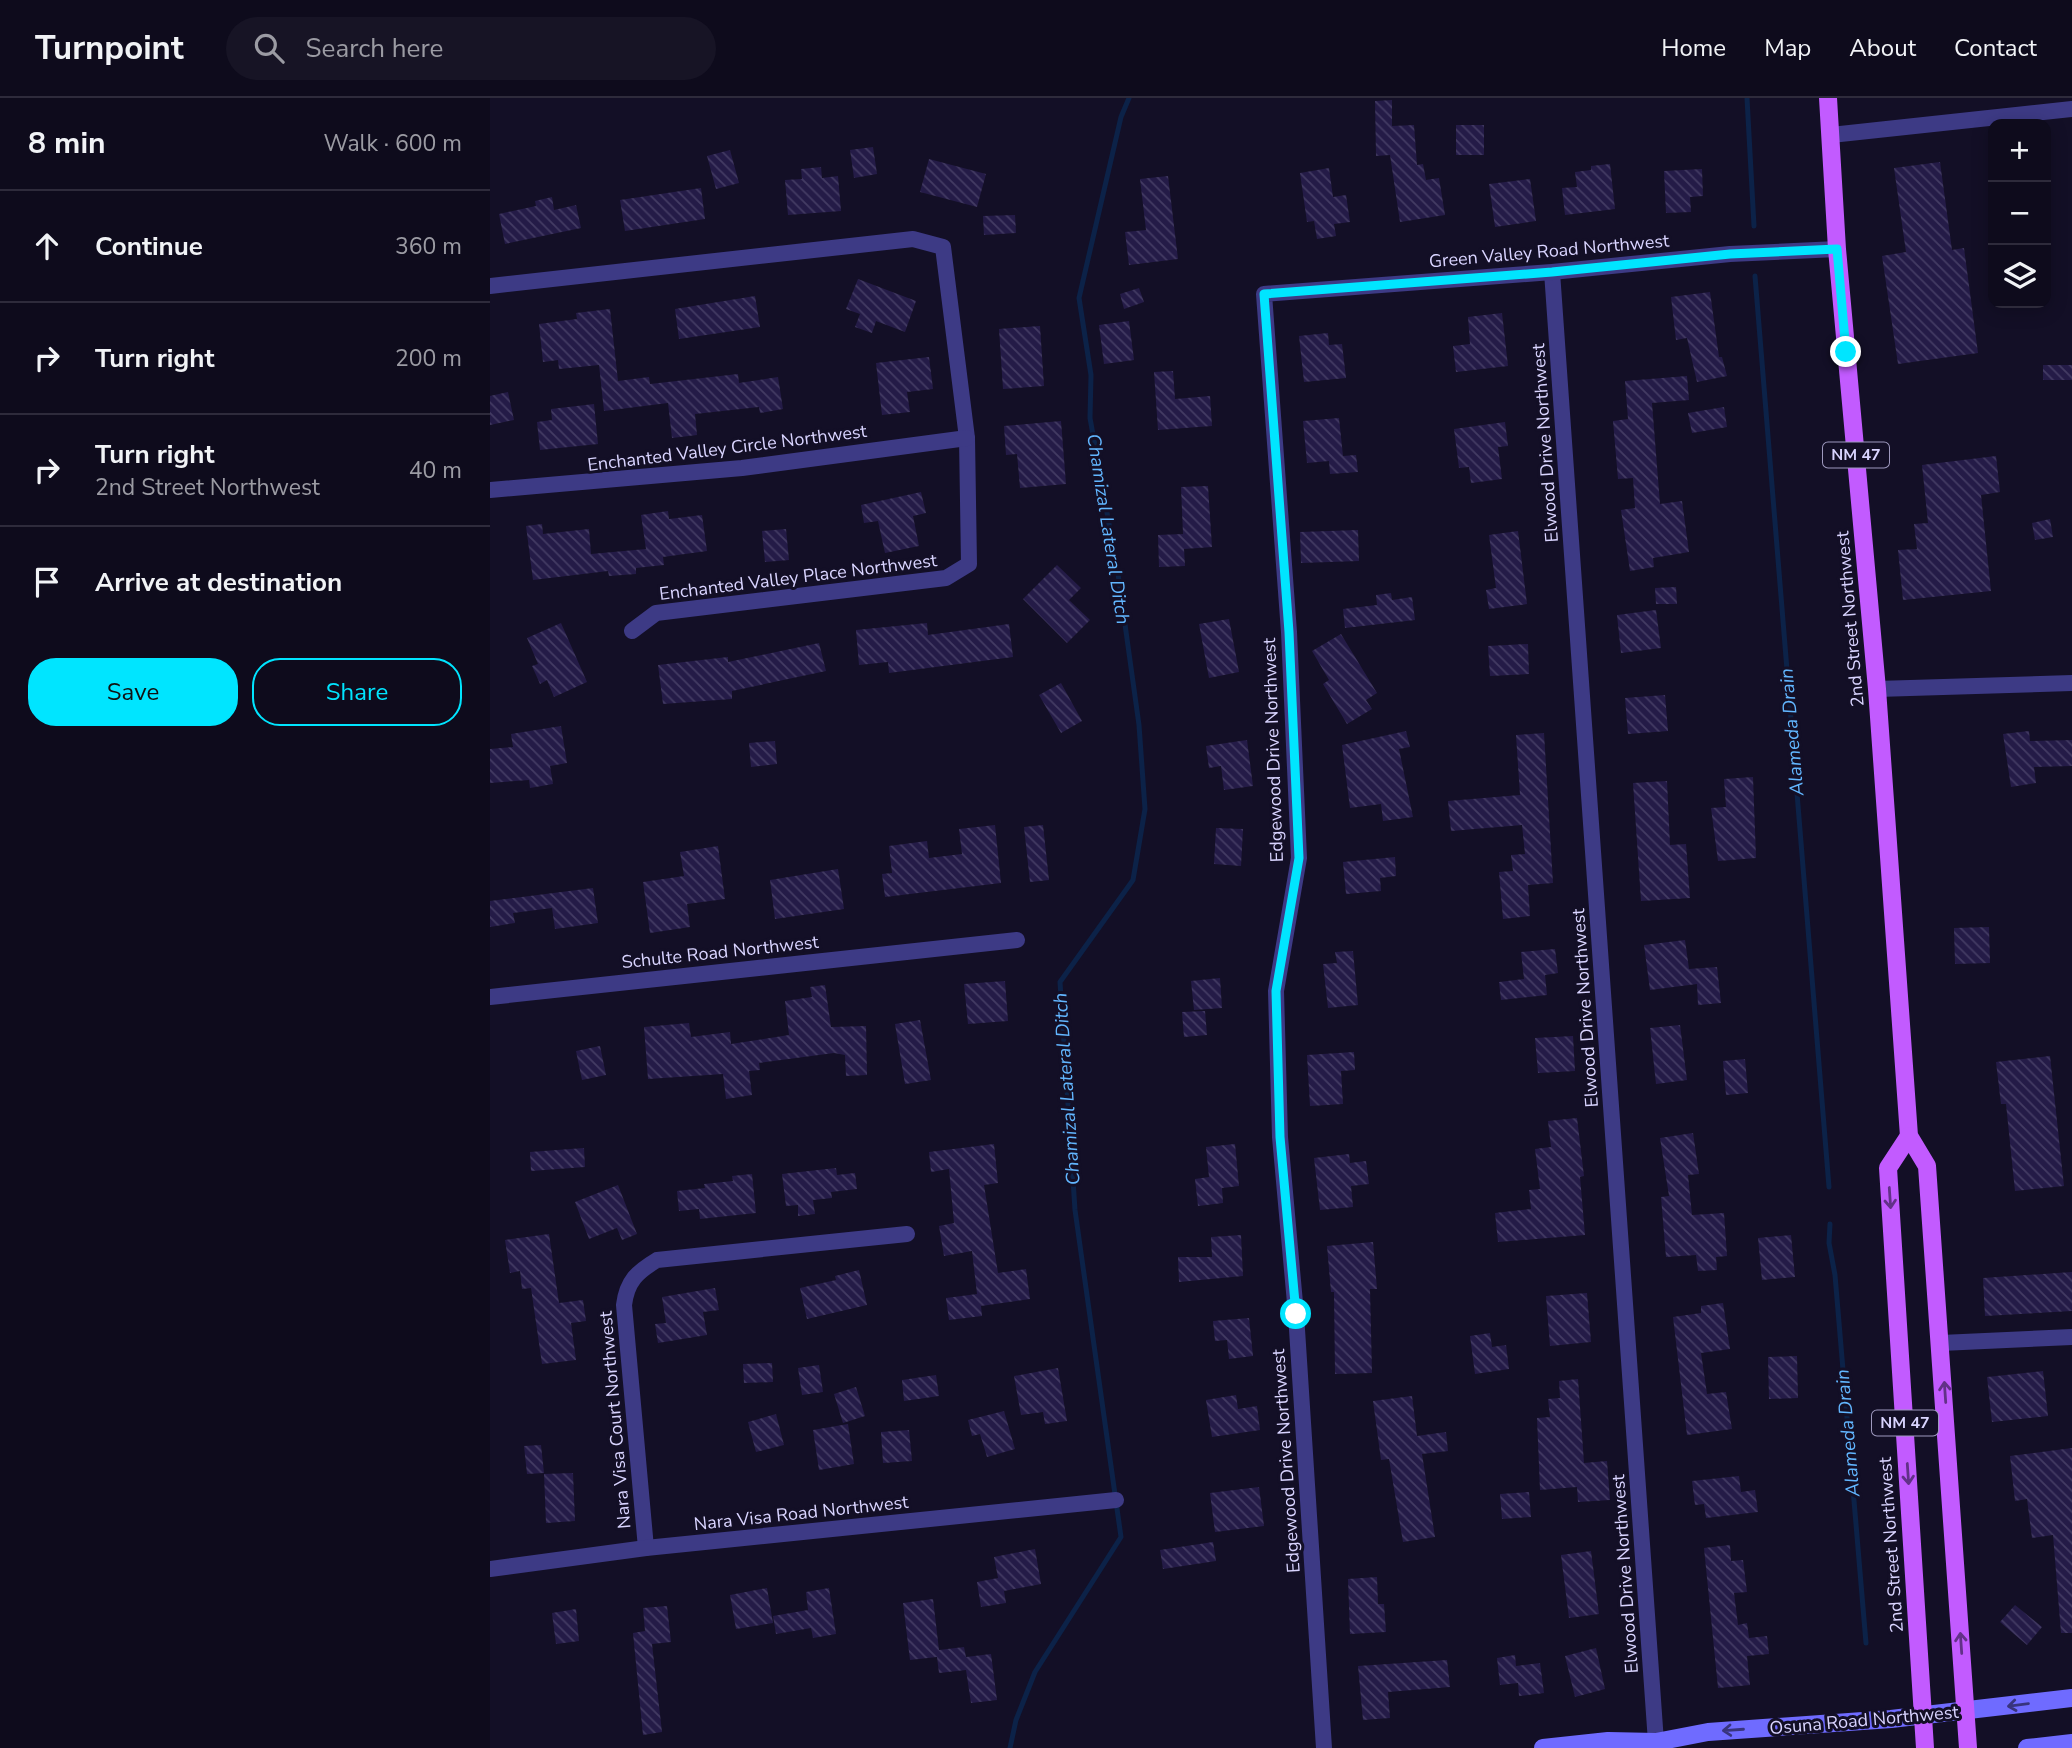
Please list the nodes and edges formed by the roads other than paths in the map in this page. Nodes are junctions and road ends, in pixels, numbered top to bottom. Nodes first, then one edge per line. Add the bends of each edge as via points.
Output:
1 (1828, 98) edge
2 (2072, 109) edge
3 (1831, 135) junction
4 (1837, 249) junction
5 (1552, 272) junction
6 (490, 286) edge
7 (1264, 294) joint
8 (967, 438) junction
9 (490, 490) edge
10 (632, 631) dead end
11 (2072, 683) edge
12 (1877, 689) junction
13 (1017, 940) dead end
14 (490, 997) edge
15 (1909, 1136) junction
16 (907, 1234) dead end
17 (2072, 1337) edge
18 (1941, 1343) junction
19 (1116, 1500) dead end
20 (646, 1548) junction
21 (490, 1569) edge
22 (2072, 1698) edge
23 (1965, 1711) junction
24 (1923, 1716) junction
25 (2072, 1743) edge
26 (1662, 1745) edge
27 (1324, 1748) edge
28 (1543, 1748) edge
29 (1925, 1748) edge
30 (1968, 1748) edge
31 (2027, 1748) edge

1 - 3 main road, 2nd Street Northwest / NM 47
2 - 3 street
3 - 4 main road, 2nd Street Northwest / NM 47
4 - 5 street, Green Valley Road Northwest
4 - 12 main road, 2nd Street Northwest / NM 47
5 - 7 street, Green Valley Road Northwest
5 - 26 street, Elwood Drive Northwest
6 - 8 street via 913,239 943,247
7 - 27 street, Edgewood Drive Northwest via 1289,632 1299,858 1276,991 1280,1137
8 - 9 street, Enchanted Valley Circle Northwest via 742,468
8 - 10 street, Enchanted Valley Place Northwest via 969,564 946,578 656,613
11 - 12 street
12 - 15 main road, 2nd Street Northwest / NM 47
13 - 14 street, Schulte Road Northwest
15 - 18 main road, 2nd Street Northwest / NM 47 via 1927,1166
15 -> 24 main road, 2nd Street Northwest / NM 47 via 1888,1168
16 - 20 street, Nara Visa Court Northwest via 657,1260 634,1276 626,1288 624,1305
17 - 18 street
23 -> 18 main road, 2nd Street Northwest / NM 47
19 - 20 street, Nara Visa Road Northwest
20 - 21 street, Nara Visa Road Northwest
22 -> 23 main road, Osuna Road Northwest
23 - 24 main road, Osuna Road Northwest
23 - 30 main road, 2nd Street Northwest / NM 47
24 -> 26 main road, Osuna Road Northwest via 1708,1732
24 - 29 main road, 2nd Street Northwest / NM 47
25 - 31 main road
26 - 28 main road, Osuna Road Northwest via 1608,1741

